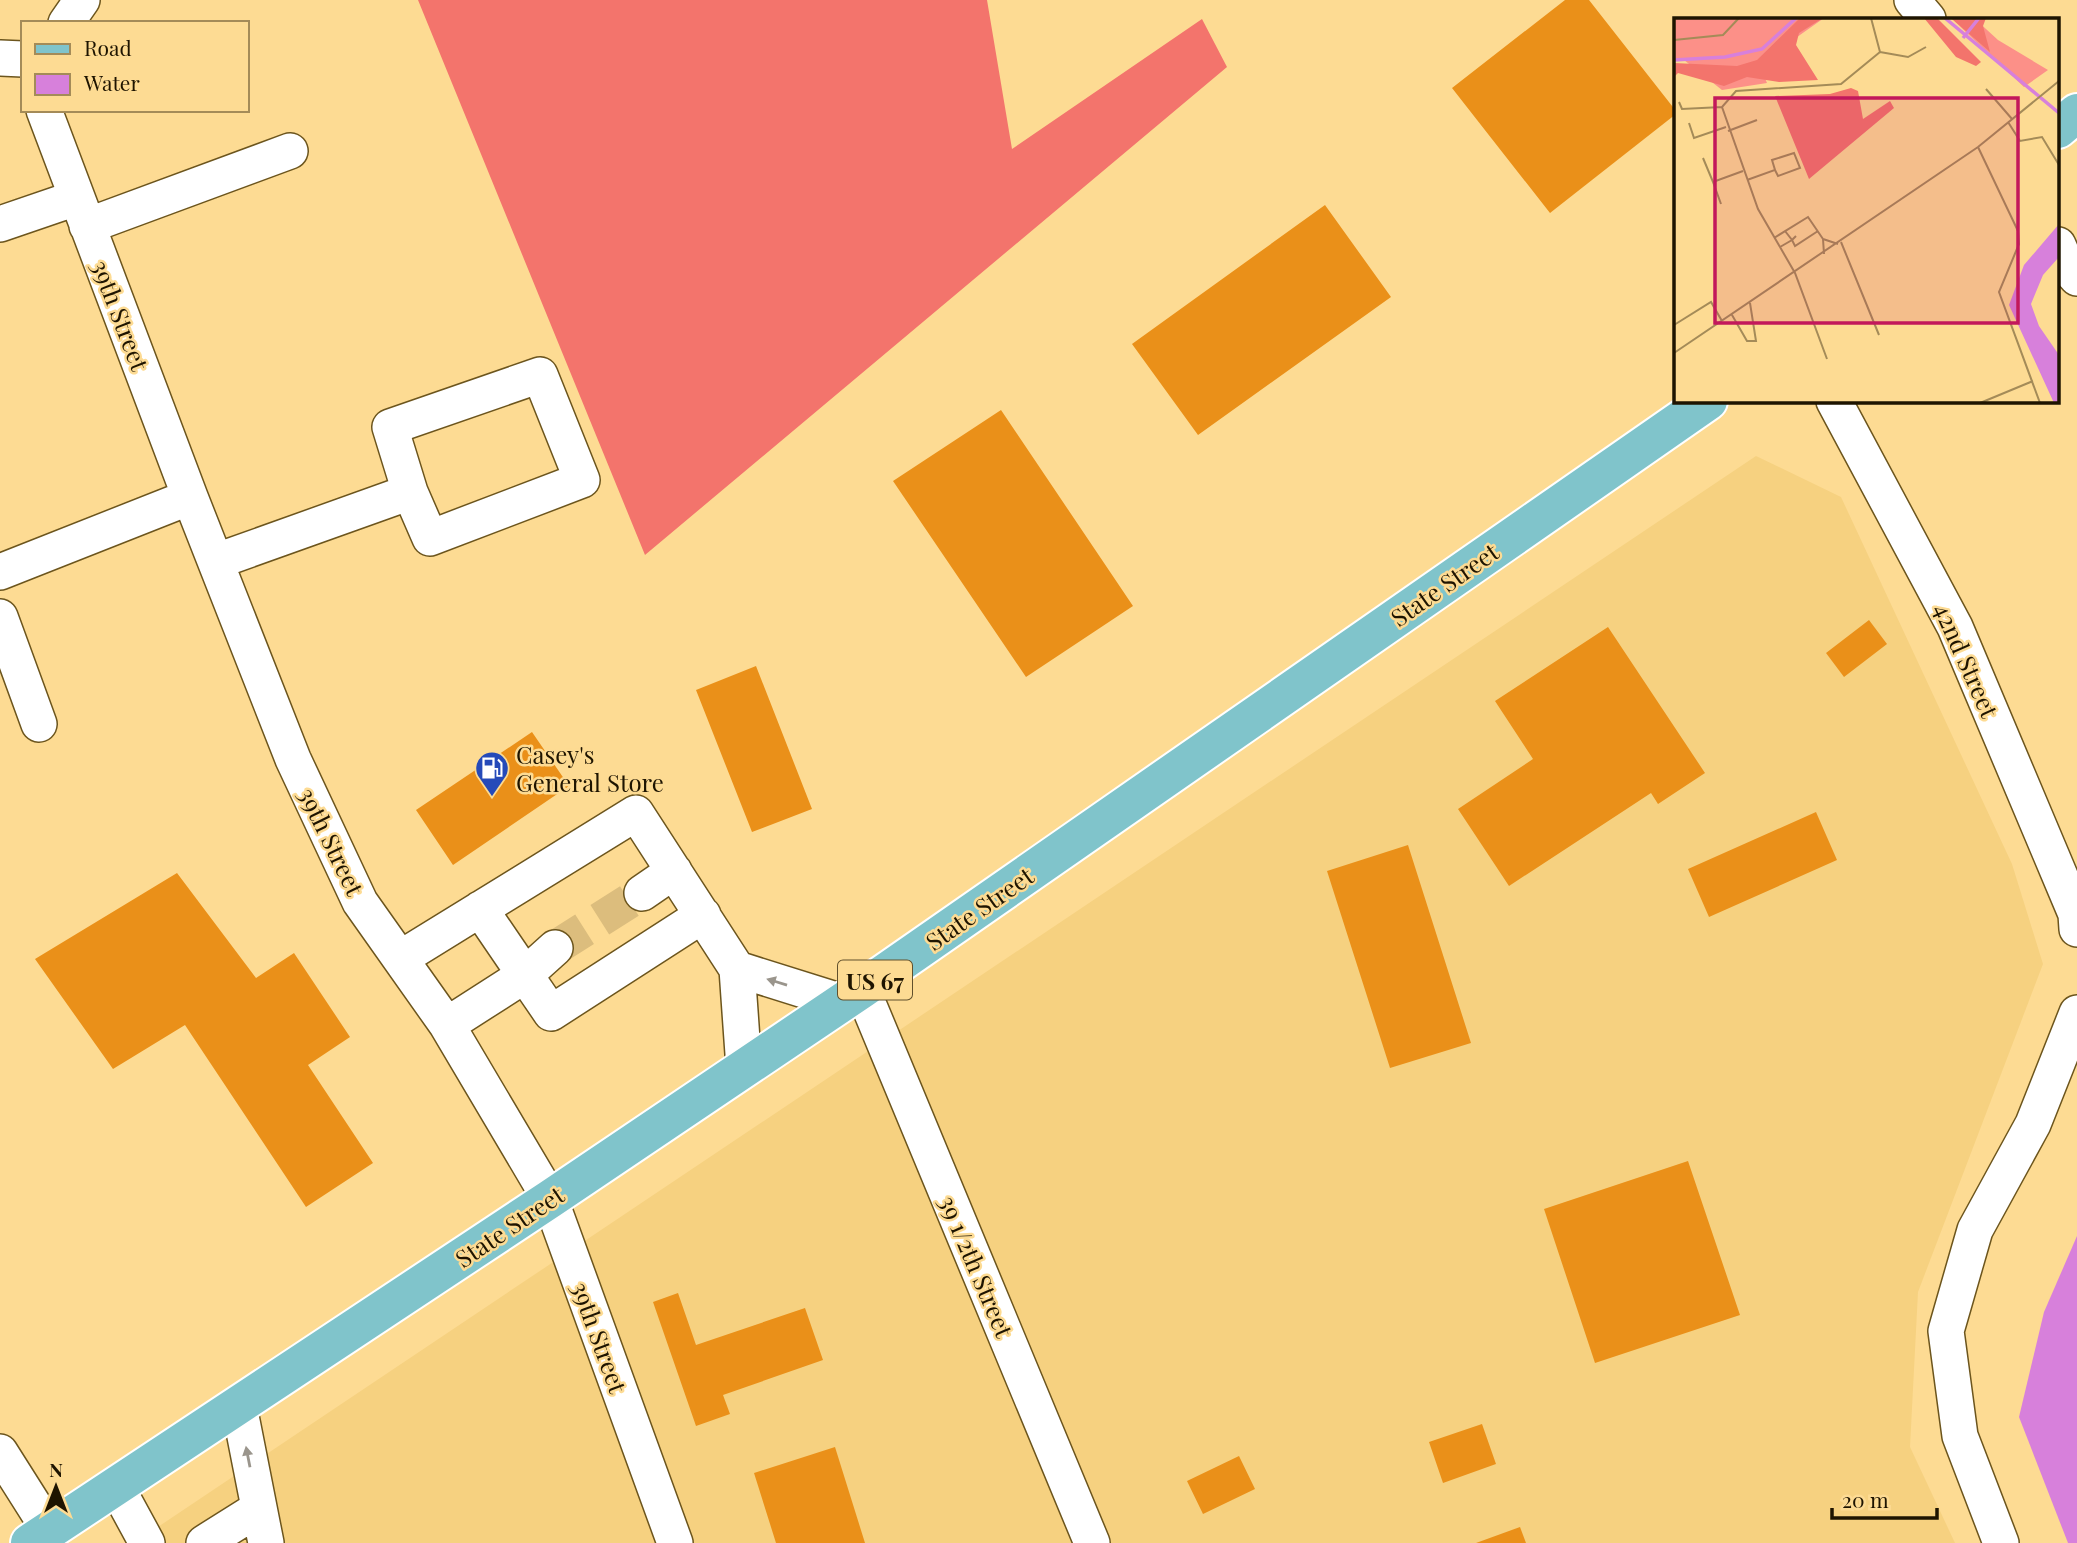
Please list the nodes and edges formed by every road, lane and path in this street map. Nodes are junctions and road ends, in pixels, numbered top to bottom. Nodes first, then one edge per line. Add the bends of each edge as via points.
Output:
1 (82, 0) edge
2 (1912, 0) edge
3 (1927, 18) edge
4 (67, 21) edge
5 (0, 58) edge
6 (21, 59) edge
7 (45, 112) edge
8 (2077, 113) edge
9 (2060, 127) edge
10 (290, 151) dead end
11 (81, 212) junction
12 (0, 224) edge
13 (2060, 250) edge
14 (2077, 278) edge
15 (1707, 402) edge
16 (1835, 402) edge
17 (410, 492) junction
18 (190, 497) junction
19 (216, 561) junction
20 (0, 572) edge
21 (0, 617) edge
22 (39, 724) dead end
23 (674, 871) junction
24 (642, 892) tunnel mouth
25 (481, 909) junction
26 (703, 915) junction
27 (2077, 929) edge
28 (555, 948) tunnel mouth
29 (401, 958) junction
30 (737, 969) junction
31 (525, 975) junction
32 (852, 995) junction
33 (2077, 1013) edge
34 (447, 1025) junction
35 (744, 1068) junction
36 (550, 1199) junction
37 (239, 1406) junction
38 (0, 1452) edge
39 (117, 1486) junction
40 (258, 1509) junction
41 (40, 1537) edge
42 (147, 1543) edge
43 (204, 1543) edge
44 (266, 1543) edge
45 (675, 1543) edge
46 (1092, 1543) edge
47 (2001, 1543) edge

1 - 4 street
2 - 3 street
5 - 6 street
7 - 11 street, 39th Street
8 - 9 main road
10 - 11 street
11 - 12 street
11 - 18 street, 39th Street
13 - 14 street
15 - 32 main road, State Street / US 67
16 - 27 street, 42nd Street via 1955,627 2076,914
17 - 17 street via 390,427 540,375 582,480 430,538
17 - 19 street
18 - 19 street, 39th Street
18 - 20 street
19 - 29 street, 39th Street via 293,760 360,902
21 - 22 street
23 - 24 street
23 - 25 street via 636,813
23 - 26 street
25 - 29 street
25 - 31 street
26 - 30 street
26 - 31 street via 551,1013
28 - 31 street
29 - 34 street, 39th Street
32 -> 30 street
30 - 35 street
31 - 34 street
32 - 35 main road, State Street / US 67
32 - 46 street, 39 1/2th Street
33 - 47 street via 2033,1124 1975,1230 1946,1331 1960,1436
34 - 36 street, 39th Street
35 - 36 main road, State Street / US 67
36 - 37 main road, State Street / US 67
36 - 45 street, 39th Street
37 - 39 main road, State Street / US 67
40 -> 37 street
38 - 41 street
39 - 41 main road, State Street / US 67
39 - 42 street
40 - 43 street
40 - 44 street

